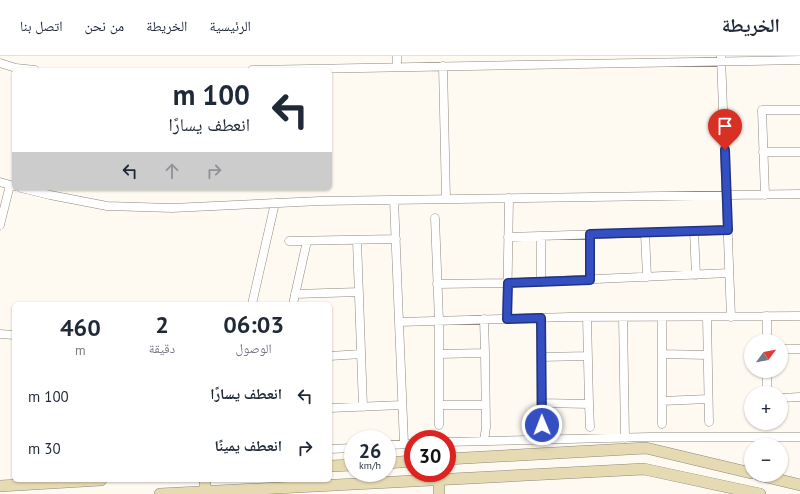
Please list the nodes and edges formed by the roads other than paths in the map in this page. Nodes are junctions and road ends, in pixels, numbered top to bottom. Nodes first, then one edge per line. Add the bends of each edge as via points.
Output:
1 (397, 56) edge
2 (497, 56) edge
3 (721, 59) edge
4 (800, 60) edge
5 (0, 63) edge
6 (497, 65) junction
7 (443, 66) junction
8 (397, 67) junction
9 (16, 68) edge
10 (332, 68) edge
11 (800, 110) edge
12 (763, 152) junction
13 (800, 152) edge
14 (0, 182) edge
15 (12, 186) edge
16 (29, 190) edge
17 (765, 194) junction
18 (800, 194) edge
19 (726, 195) junction
20 (509, 198) junction
21 (446, 199) junction
22 (394, 200) junction
23 (275, 203) junction
24 (435, 218) dead end
25 (0, 225) edge
26 (728, 230) junction
27 (694, 231) junction
28 (645, 233) junction
29 (590, 234) junction
30 (541, 236) junction
31 (508, 237) junction
32 (396, 239) junction
33 (357, 240) junction
34 (307, 241) junction
35 (289, 242) dead end
36 (730, 273) junction
37 (696, 275) junction
38 (647, 277) junction
39 (590, 280) junction
40 (541, 282) junction
41 (508, 283) junction
42 (437, 284) junction
43 (359, 292) junction
44 (295, 294) junction
45 (252, 302) edge
46 (293, 302) edge
47 (766, 316) junction
48 (800, 316) edge
49 (587, 317) junction
50 (623, 317) junction
51 (662, 317) junction
52 (707, 317) junction
53 (731, 317) junction
54 (541, 318) junction
55 (480, 319) junction
56 (507, 319) junction
57 (439, 320) junction
58 (399, 322) junction
59 (0, 334) edge
60 (767, 334) edge
61 (12, 335) edge
62 (788, 349) edge
63 (800, 349) edge
64 (485, 353) junction
65 (361, 354) junction
66 (439, 354) junction
67 (662, 354) junction
68 (707, 355) junction
69 (332, 356) edge
70 (588, 356) junction
71 (541, 357) junction
72 (800, 397) edge
73 (788, 398) edge
74 (708, 399) junction
75 (662, 401) junction
76 (541, 403) junction
77 (589, 404) junction
78 (402, 405) junction
79 (439, 405) junction
80 (486, 405) junction
81 (363, 407) junction
82 (332, 408) edge
83 (709, 422) dead end
84 (662, 424) dead end
85 (439, 425) dead end
86 (542, 425) dead end
87 (590, 427) dead end
88 (800, 436) edge
89 (626, 438) junction
90 (484, 441) junction
91 (456, 442) edge
92 (396, 444) edge
93 (404, 444) joint
94 (344, 448) edge
95 (332, 449) edge
96 (456, 459) edge
97 (344, 465) edge
98 (332, 466) edge
99 (744, 471) edge
100 (456, 475) edge
101 (404, 479) edge
102 (67, 482) edge
103 (205, 482) edge
104 (439, 482) edge
105 (788, 482) edge
106 (800, 485) edge
107 (0, 486) edge
108 (205, 493) edge
109 (160, 494) edge
110 (440, 494) edge
111 (760, 494) edge

1 - 8 street
2 - 6 street
3 - 4 street
3 - 6 street
3 - 19 street
5 - 9 street
6 - 7 street
7 - 8 street
7 - 21 street
8 - 10 street
11 - 12 street via 762,110
12 - 13 street
12 - 17 street
14 - 15 street
15 - 25 street
16 - 23 street via 107,206 172,208
17 - 18 street
17 - 19 street
19 - 20 street
19 - 26 street
20 - 21 street
20 - 31 street
21 - 22 street
22 - 23 street
22 - 32 street
23 - 45 street
24 - 42 street
26 - 27 street
26 - 36 street
27 - 28 street
27 - 37 street
28 - 29 street
28 - 38 street
29 - 30 street
29 - 39 street
30 - 31 street
30 - 40 street
31 - 41 street
32 - 33 street
32 - 58 street
33 - 34 street
33 - 43 street
34 - 35 street
34 - 44 street
36 - 37 street
36 - 53 street
37 - 38 street
38 - 39 street
39 - 40 street
40 - 41 street
41 - 42 street
41 - 56 street
42 - 57 street
43 - 44 street
43 - 65 street
44 - 46 street
47 - 48 street
47 - 53 street
47 - 60 street
49 - 50 street
49 - 54 street
49 - 70 street
50 - 51 street
50 - 89 street
51 - 52 street
51 - 67 street
52 - 53 street
52 - 68 street
54 - 56 street
54 - 71 street
55 - 56 street
55 - 57 street
55 - 64 street via 484,332
57 - 58 street
57 - 66 street
58 - 78 street
59 - 61 street
62 - 63 street
64 - 66 street
64 - 80 street
65 - 69 street
65 - 81 street
66 - 79 street
67 - 68 street
67 - 75 street
68 - 74 street
70 - 71 street
70 - 77 street
71 - 76 street
72 - 73 street
74 - 75 street
74 - 83 street
75 - 84 street
76 - 77 street
76 - 86 street
77 - 87 street
78 - 81 street
78 - 93 street
79 - 80 street
79 - 85 street
80 - 90 street
81 - 82 street
88 - 89 street
89 - 90 street
90 - 91 street
92 - 93 street
94 - 95 street
96 - 99 street via 646,448
97 - 98 street
100 - 111 street via 644,469
101 - 108 street
102 - 107 street
103 - 108 street
104 - 110 street
105 - 106 street
108 - 109 street

